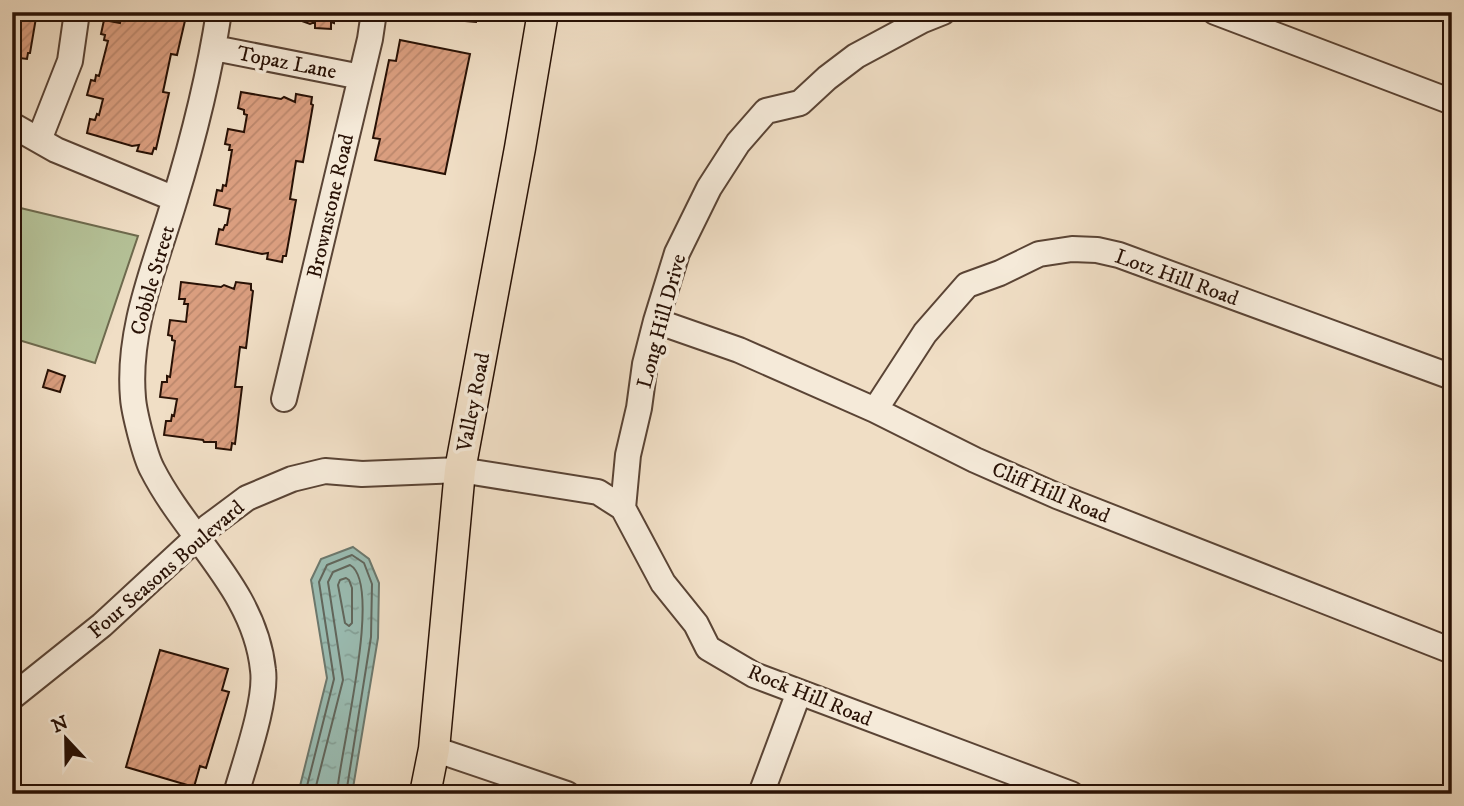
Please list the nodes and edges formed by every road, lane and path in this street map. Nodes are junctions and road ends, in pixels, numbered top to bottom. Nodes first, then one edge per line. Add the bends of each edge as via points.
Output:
1 (77, 12) edge
2 (219, 12) edge
3 (373, 12) edge
4 (543, 12) edge
5 (943, 12) edge
6 (1215, 12) edge
7 (214, 48) junction
8 (361, 77) junction
9 (1452, 102) edge
10 (12, 125) edge
11 (40, 140) junction
12 (175, 199) junction
13 (656, 321) junction
14 (1452, 377) edge
15 (284, 399) dead end
16 (875, 410) junction
17 (460, 470) junction
18 (623, 508) junction
19 (197, 538) junction
20 (1452, 651) edge
21 (799, 692) junction
22 (12, 696) edge
23 (435, 749) junction
24 (533, 788) edge
25 (236, 794) edge
26 (425, 794) edge
27 (566, 794) edge
28 (761, 794) edge
29 (1071, 794) edge

1 - 11 street via 70,61
2 - 7 street, Cobble Street
3 - 8 street, Brownstone Road
4 - 17 main road, Valley Road
5 - 13 street, Long Hill Drive via 856,56 800,103 766,111 709,188 677,253
6 - 9 street
7 - 8 street, Topaz Lane
7 - 12 street, Cobble Street
8 - 15 street, Brownstone Road
10 - 11 street
11 - 12 street
12 - 19 street, Cobble Street via 135,333 133,398 151,468
13 - 16 street, Cliff Hill Road via 739,350
13 - 18 street, Long Hill Drive via 628,455
14 - 16 street, Lotz Hill Road via 1119,255 1072,249 1039,254 967,285 925,333
16 - 20 street, Cliff Hill Road via 1057,496
17 - 18 street via 598,492
17 - 19 street, Four Seasons Boulevard via 326,471 292,479 247,498
17 - 23 main road, Valley Road
18 - 21 street, Rock Hill Road via 663,583 696,624 708,648 754,675
19 - 22 street, Four Seasons Boulevard via 102,625
19 - 25 street, Cobble Street via 236,591 255,631 264,672
21 - 28 street
21 - 29 street, Rock Hill Road
23 - 24 street
23 - 26 main road, Valley Road
24 - 27 street

